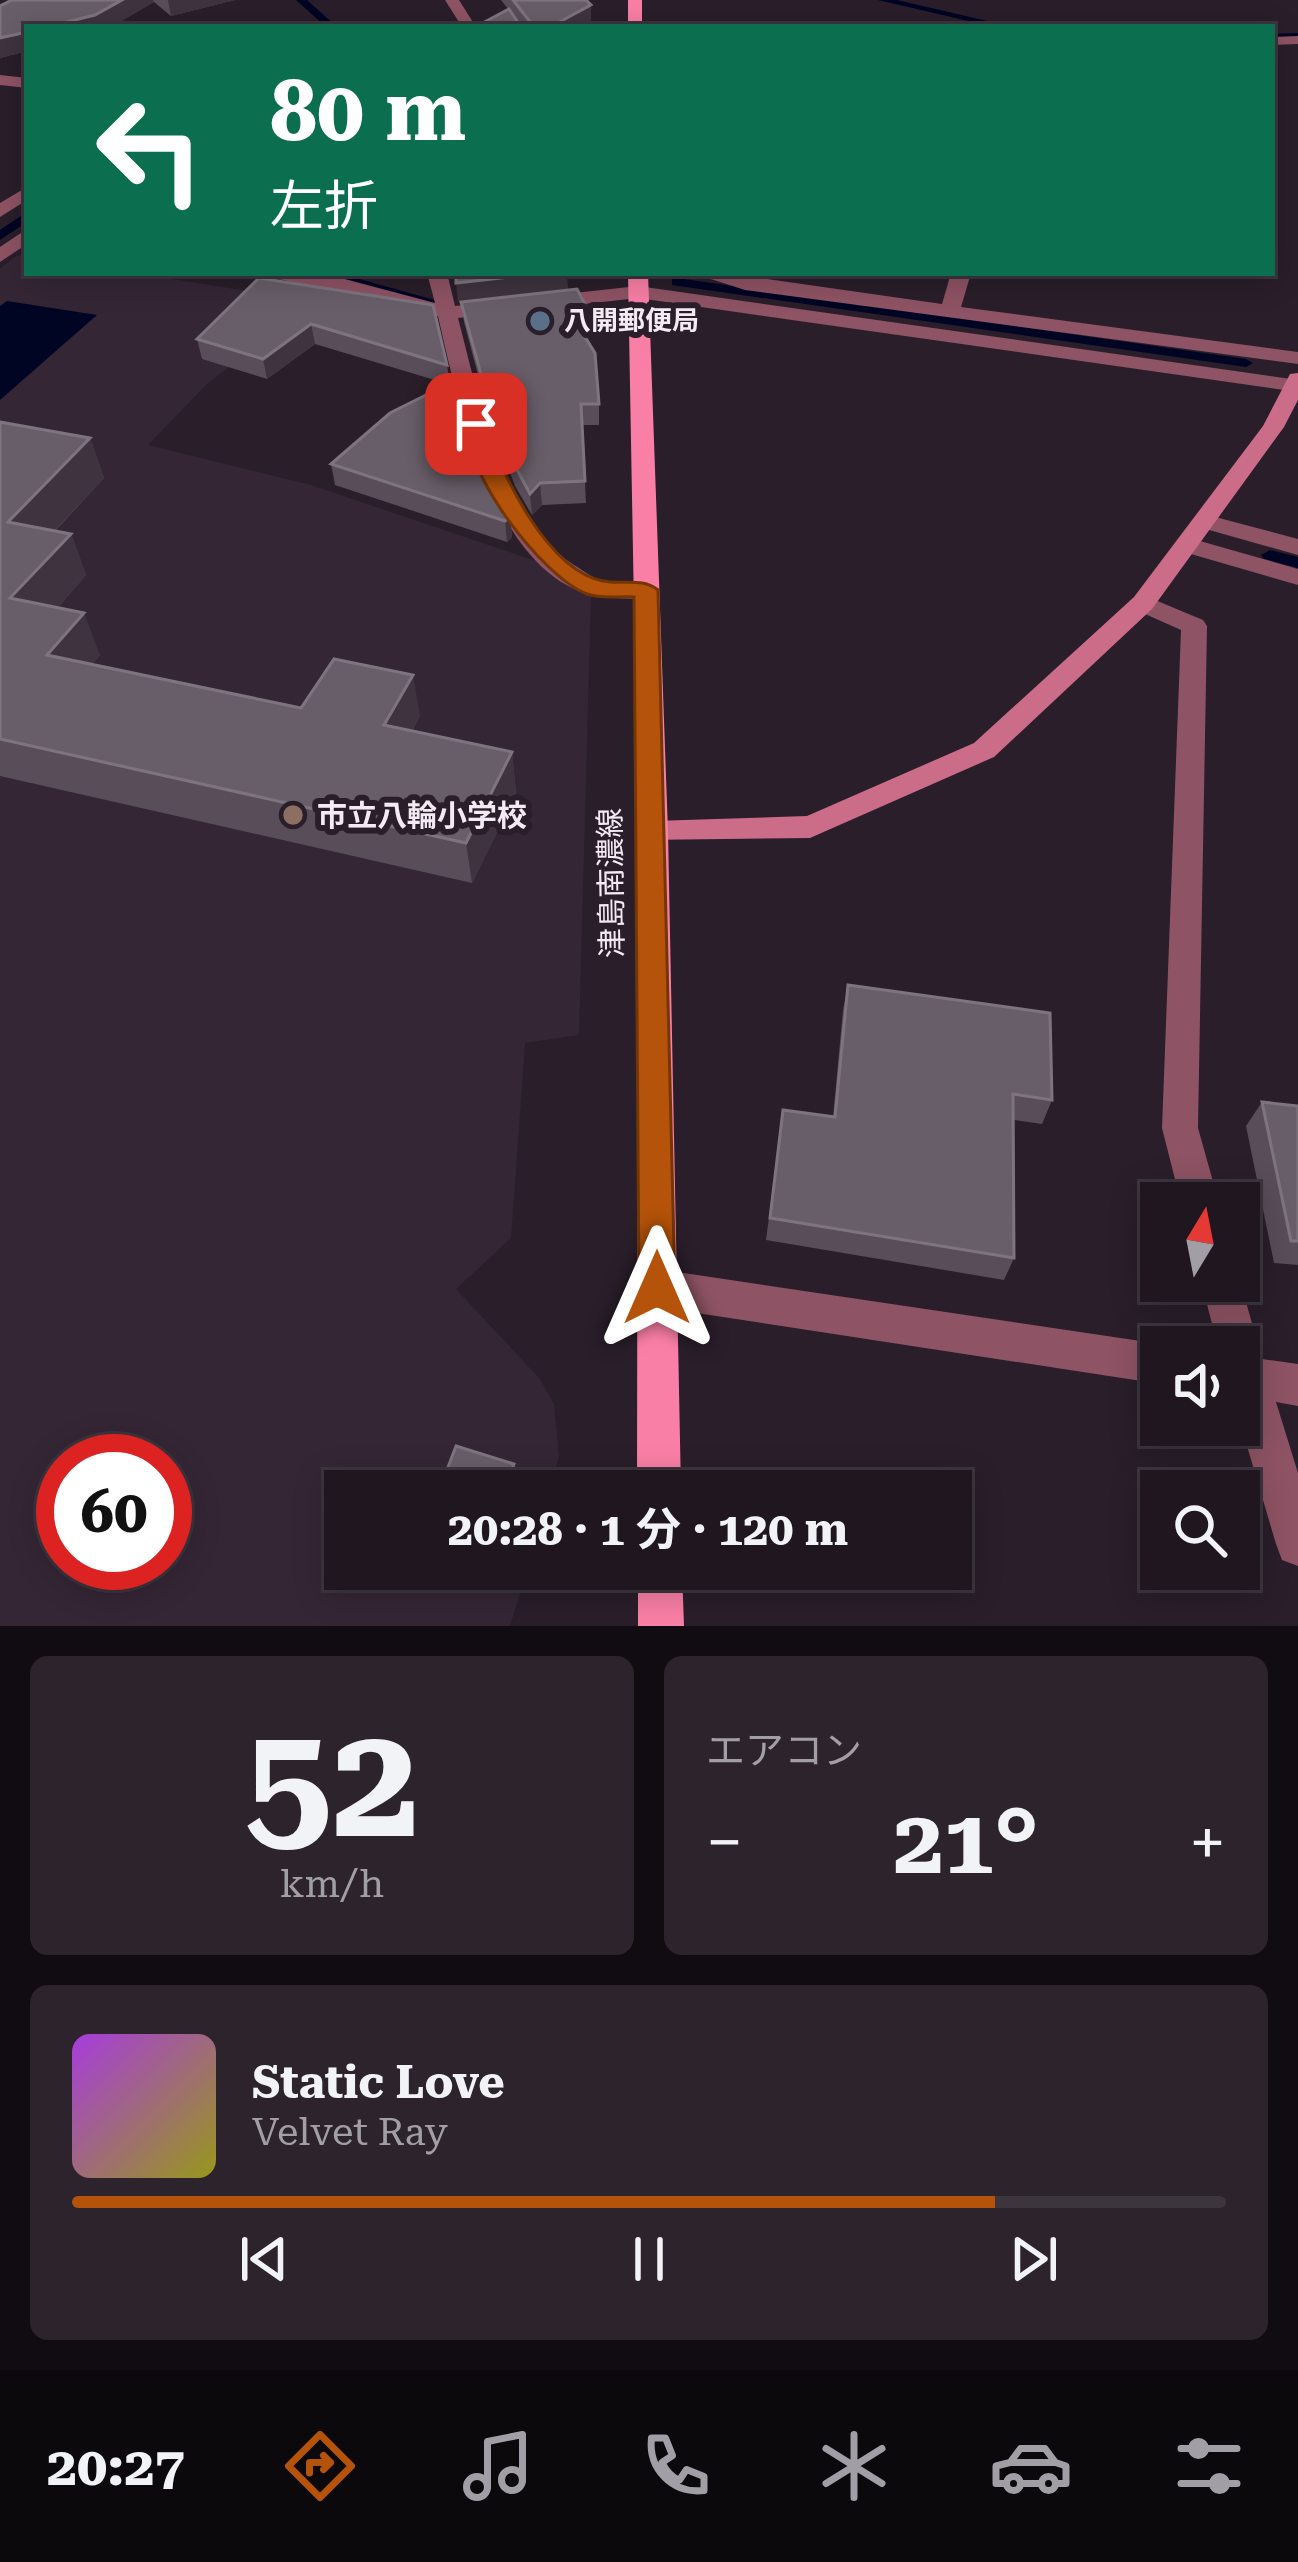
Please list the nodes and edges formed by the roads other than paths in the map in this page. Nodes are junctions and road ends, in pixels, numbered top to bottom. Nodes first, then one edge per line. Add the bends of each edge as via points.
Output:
1 (284, 276) edge
2 (438, 276) edge
3 (714, 276) edge
4 (961, 276) edge
5 (634, 279) edge
6 (950, 312) junction
7 (448, 313) junction
8 (1297, 377) edge
9 (1204, 521) junction
10 (1186, 545) junction
11 (1298, 547) edge
12 (1298, 577) edge
13 (646, 590) junction
14 (1143, 603) junction
15 (652, 832) junction
16 (1194, 1182) edge
17 (657, 1288) junction
18 (1140, 1361) edge
19 (1260, 1369) edge
20 (1298, 1384) edge
21 (1260, 1423) edge
22 (659, 1470) edge
23 (1298, 1544) edge
24 (660, 1590) edge
25 (660, 1625) edge

1 - 7 street
2 - 7 street
3 - 6 street
4 - 6 street
5 - 7 street
5 - 8 street
5 - 13 main road, 津島南濃線
6 - 8 street
7 - 13 street via 486,461 514,511 553,560 593,588
8 - 9 street via 1273,427
9 - 10 street
9 - 11 street
10 - 12 street
10 - 14 street
13 - 15 main road, 津島南濃線
14 - 15 street via 984,750 810,827
14 - 16 street via 1194,626 1180,1128
15 - 17 main road, 津島南濃線
17 - 18 street
17 - 22 main road, 津島南濃線
19 - 20 street
21 - 23 street
24 - 25 main road

